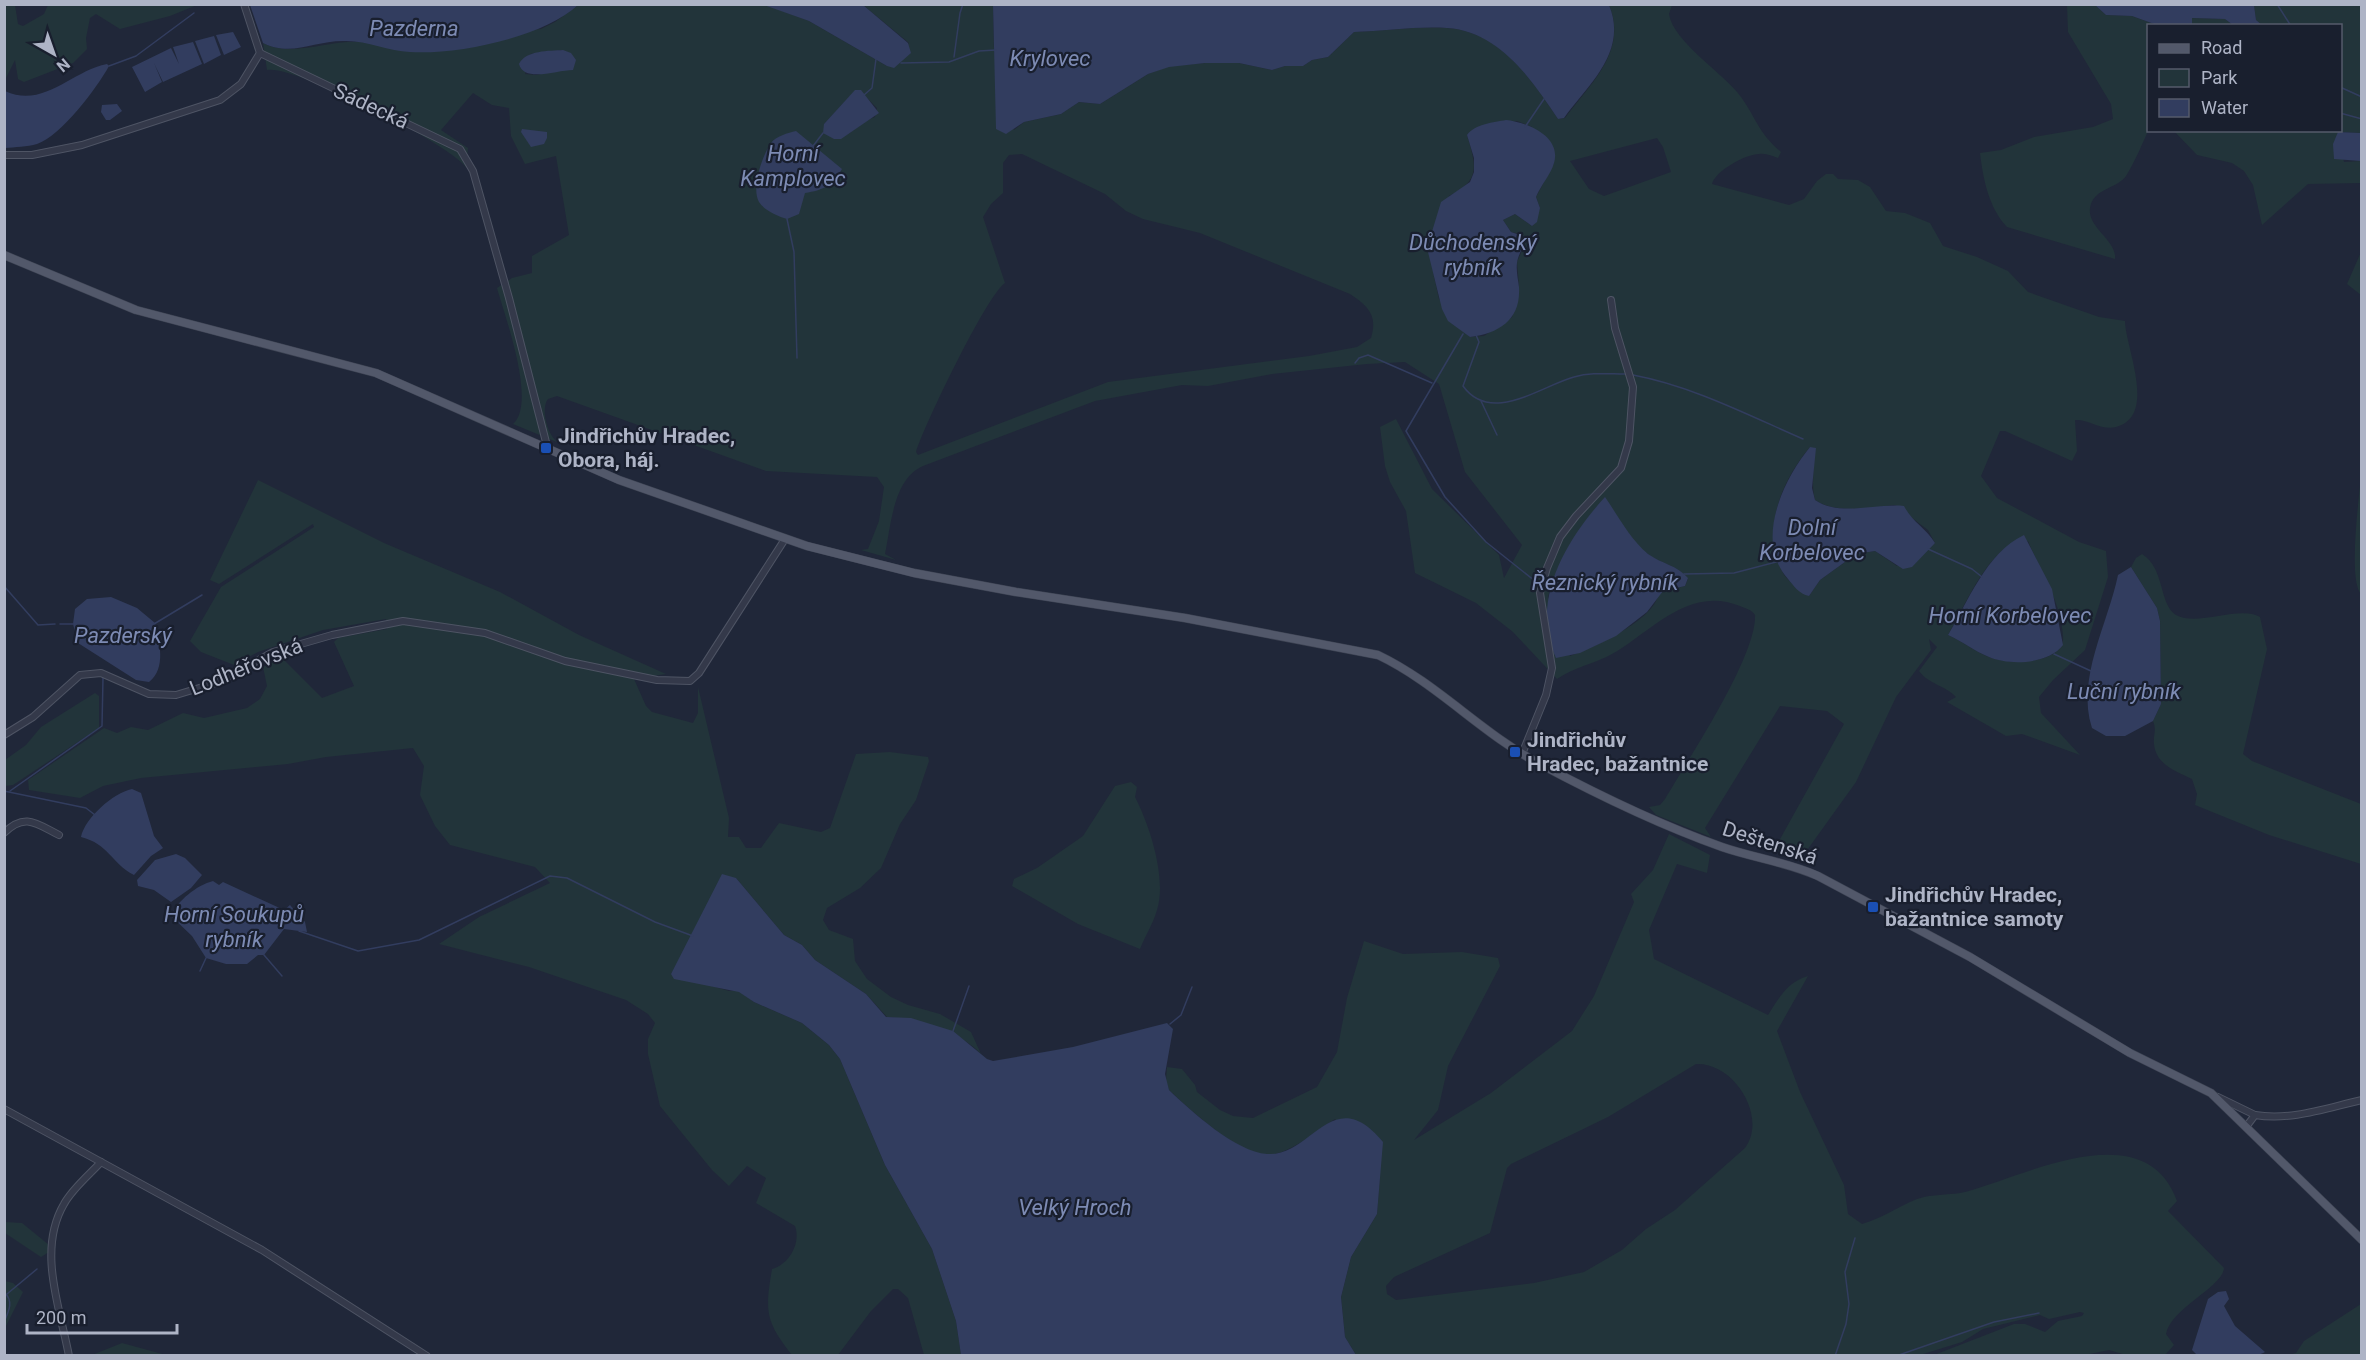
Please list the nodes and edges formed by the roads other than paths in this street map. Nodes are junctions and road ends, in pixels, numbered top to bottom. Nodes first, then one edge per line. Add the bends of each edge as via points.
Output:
1 (244, 4) edge
2 (260, 53) junction
3 (4, 155) edge
4 (4, 255) edge
5 (1611, 300) dead end
6 (546, 446) junction
7 (785, 539) junction
8 (4, 735) edge
9 (1522, 754) junction
10 (4, 833) edge
11 (59, 835) dead end
12 (2211, 1094) junction
13 (2361, 1100) edge
14 (4, 1109) edge
15 (2255, 1115) junction
16 (2246, 1127) junction
17 (101, 1162) junction
18 (2361, 1240) edge
19 (69, 1356) edge
20 (427, 1356) edge

1 - 2 street
2 - 3 street via 241,84 220,100 82,145 32,155
2 - 6 street, Sádecká via 460,149 473,171
4 - 6 main road, Deštenská via 136,310 376,373
5 - 9 street via 1617,338 1633,387 1629,441 1621,468 1560,537 1547,568 1540,593 1552,668 1546,695
6 - 7 main road, Deštenská via 619,480
7 - 8 street, Lodhéřovská via 699,673 690,681 657,680 588,666 485,633 403,621 273,652 219,682 176,694 149,694 101,674 80,675 39,712
7 - 9 main road, Deštenská via 914,573 1378,655 1404,667
9 - 12 main road, Deštenská via 1675,829 1724,848 1799,868 1890,912 2130,1053
10 - 11 street via 19,821 30,821
12 - 15 street
12 - 16 main road, Deštenská
13 - 15 street via 2293,1116
14 - 17 street
15 - 16 street
16 - 18 main road, Deštenská
17 - 19 street via 65,1202 53,1236 53,1278
17 - 20 street via 262,1251

